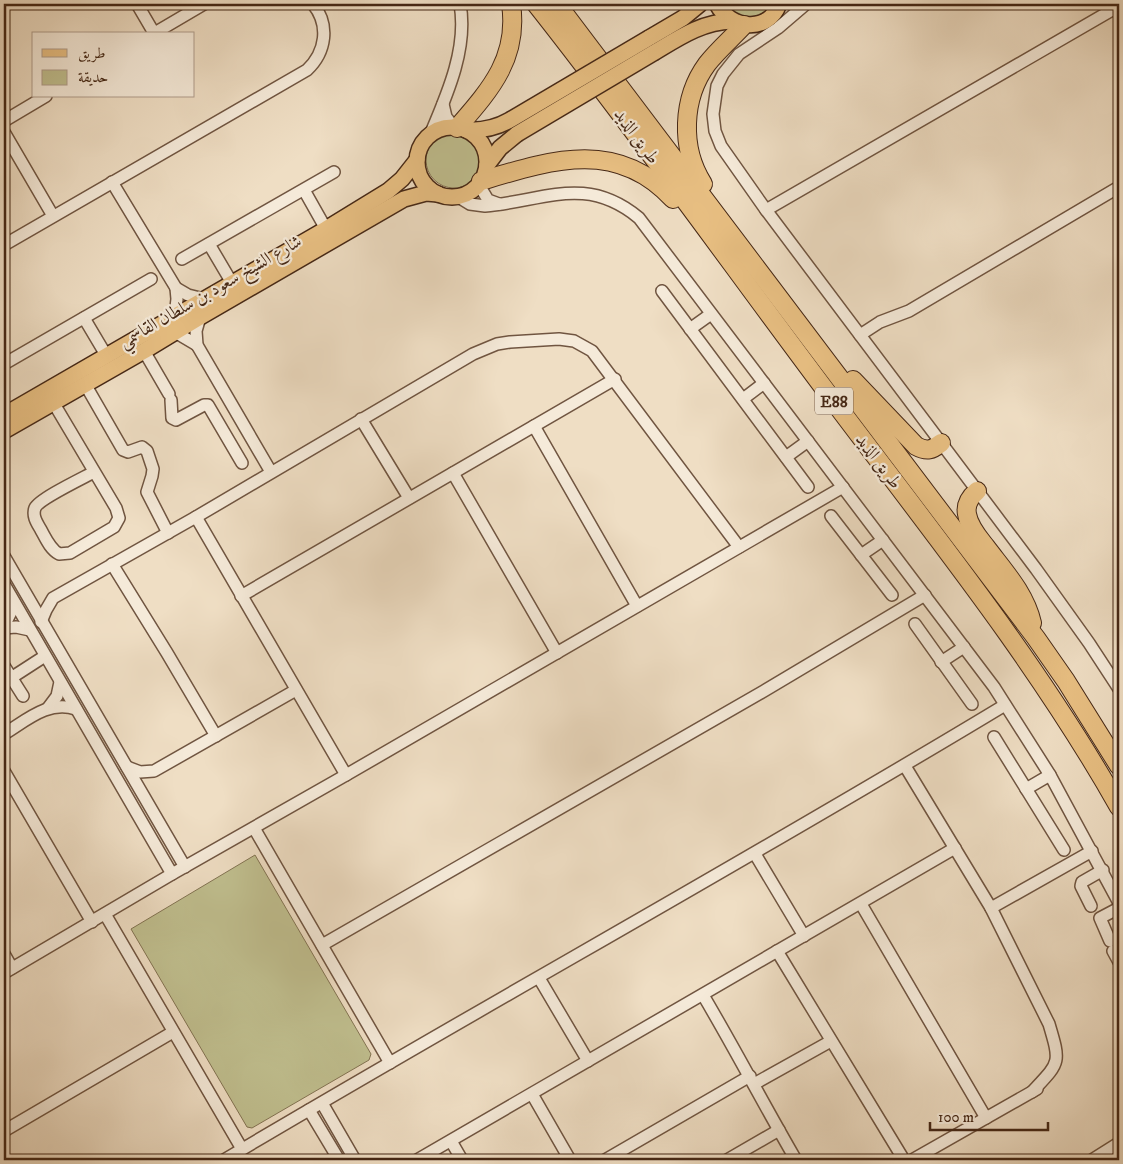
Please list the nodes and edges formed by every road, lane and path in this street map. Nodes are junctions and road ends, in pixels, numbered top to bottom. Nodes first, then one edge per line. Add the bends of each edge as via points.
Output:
1 (137, 4) edge
2 (204, 4) edge
3 (312, 4) edge
4 (460, 4) edge
5 (511, 4) edge
6 (536, 4) edge
7 (557, 4) edge
8 (700, 4) edge
9 (717, 4) edge
10 (779, 4) edge
11 (806, 4) edge
12 (1119, 6) edge
13 (738, 23) junction
14 (152, 32) edge
15 (156, 32) edge
16 (652, 45) junction
17 (43, 98) edge
18 (443, 104) junction
19 (4, 121) edge
20 (459, 128) junction
21 (4, 132) edge
22 (430, 135) junction
23 (417, 160) junction
24 (334, 172) dead end
25 (482, 177) junction
26 (112, 182) junction
27 (1119, 186) edge
28 (304, 190) junction
29 (438, 194) junction
30 (457, 196) junction
31 (500, 204) junction
32 (766, 210) junction
33 (53, 216) junction
34 (326, 229) junction
35 (209, 244) junction
36 (4, 245) edge
37 (182, 259) dead end
38 (151, 278) dead end
39 (232, 283) junction
40 (176, 288) junction
41 (662, 291) dead end
42 (204, 299) junction
43 (711, 314) junction
44 (175, 316) junction
45 (200, 317) junction
46 (84, 318) junction
47 (690, 329) junction
48 (174, 332) junction
49 (860, 335) junction
50 (813, 342) junction
51 (197, 345) junction
52 (144, 351) junction
53 (798, 353) junction
54 (106, 356) junction
55 (827, 361) junction
56 (4, 364) edge
57 (615, 379) junction
58 (764, 383) junction
59 (85, 384) junction
60 (743, 399) junction
61 (53, 402) junction
62 (4, 415) edge
63 (361, 419) junction
64 (534, 426) junction
65 (4, 431) edge
66 (808, 441) junction
67 (941, 443) junction
68 (786, 457) junction
69 (242, 462) dead end
70 (94, 472) junction
71 (271, 472) junction
72 (453, 473) junction
73 (808, 487) dead end
74 (843, 487) junction
75 (978, 492) junction
76 (409, 498) junction
77 (831, 516) dead end
78 (196, 517) junction
79 (168, 532) junction
80 (883, 540) junction
81 (740, 547) junction
82 (861, 554) junction
83 (4, 556) edge
84 (112, 564) junction
85 (4, 584) edge
86 (24, 591) junction
87 (892, 595) dead end
88 (925, 595) junction
89 (242, 596) junction
90 (53, 598) junction
91 (16, 604) junction
92 (637, 606) junction
93 (41, 622) junction
94 (915, 624) dead end
95 (4, 627) edge
96 (30, 630) junction
97 (1036, 638) junction
98 (964, 647) junction
99 (557, 653) junction
100 (45, 656) junction
101 (942, 662) junction
102 (4, 666) edge
103 (11, 678) junction
104 (60, 682) junction
105 (1119, 689) edge
106 (296, 690) junction
107 (23, 696) dead end
108 (972, 704) dead end
109 (1005, 706) junction
110 (48, 708) junction
111 (76, 709) junction
112 (4, 734) edge
113 (216, 736) junction
114 (994, 737) dead end
115 (905, 766) junction
116 (1119, 766) edge
117 (127, 767) junction
118 (4, 771) edge
119 (154, 771) junction
120 (346, 775) junction
121 (1050, 775) junction
122 (1026, 789) junction
123 (143, 796) junction
124 (1119, 806) edge
125 (254, 828) junction
126 (955, 848) junction
127 (1064, 850) dead end
128 (1092, 851) junction
129 (755, 854) junction
130 (185, 867) junction
131 (1103, 870) junction
132 (172, 874) junction
133 (1119, 902) edge
134 (861, 904) junction
135 (1091, 906) dead end
136 (991, 908) junction
137 (1119, 908) edge
138 (105, 914) junction
139 (92, 922) junction
140 (804, 936) junction
141 (322, 945) junction
142 (777, 952) junction
143 (4, 954) edge
144 (1119, 962) edge
145 (8, 971) edge
146 (539, 978) junction
147 (703, 995) junction
148 (173, 1032) junction
149 (831, 1041) junction
150 (588, 1061) junction
151 (390, 1063) junction
152 (752, 1080) junction
153 (532, 1094) junction
154 (322, 1103) junction
155 (309, 1110) junction
156 (986, 1118) junction
157 (779, 1130) junction
158 (4, 1131) edge
159 (451, 1141) junction
160 (1119, 1143) edge
161 (242, 1149) junction
162 (224, 1160) edge
163 (339, 1160) edge
164 (355, 1160) edge
165 (417, 1160) edge
166 (462, 1160) edge
167 (570, 1160) edge
168 (605, 1160) edge
169 (727, 1160) edge
170 (796, 1160) edge
171 (904, 1160) edge
172 (912, 1160) edge
173 (1092, 1160) edge

1 - 14 street
2 - 15 street
3 - 26 street via 324,24 319,55 312,66
4 - 18 street via 460,42
5 - 20 highway via 512,32 502,68
6 - 53 highway, طريق الذيد / E88
7 - 50 highway, طريق الذيد / E88
8 - 16 main road
9 - 13 main road via 723,14
10 - 13 main road via 772,16 764,21
11 - 32 street via 734,58 722,74 714,98 714,122 720,146
12 - 32 street
13 - 16 main road via 710,23
13 - 50 highway via 707,65 690,100 687,139 691,159 709,194 780,288
16 - 20 main road, bridge via 502,124 485,130
16 - 25 main road, bridge via 517,134 500,148
17 - 19 street
18 - 20 street via 446,117
18 - 22 street
20 - 22 main road via 438,130
20 - 25 main road via 480,141 484,148
21 - 33 street
22 - 23 main road
23 - 29 main road via 422,180
23 - 34 main road, شارع الشيخ سعود بن سلطان القاسمي via 392,187
24 - 28 street
25 - 30 main road via 469,192
25 - 31 street via 488,200
25 - 53 highway via 592,158 611,160 645,174 673,199 748,298
26 - 33 street
26 - 40 street
27 - 49 street via 909,311 880,322
28 - 34 street
28 - 35 street
29 - 30 main road
29 - 45 main road, شارع الشيخ سعود بن سلطان القاسمي via 426,193 404,199
30 - 31 street via 478,206
31 - 43 street via 577,192 617,202 639,218
32 - 49 street
33 - 36 street
34 - 39 main road, شارع الشيخ سعود بن سلطان القاسمي
35 - 37 street
35 - 39 street
38 - 46 street
39 - 42 main road, شارع الشيخ سعود بن سلطان القاسمي
40 - 42 street
40 - 44 street
41 - 47 street
42 - 44 main road, شارع الشيخ سعود بن سلطان القاسمي
42 - 45 main road via 209,305
43 - 47 street
43 - 58 street
44 - 54 main road, شارع الشيخ سعود بن سلطان القاسمي
45 - 48 main road, شارع الشيخ سعود بن سلطان القاسمي
45 - 51 street
46 - 54 street
46 - 56 street
47 - 60 street
48 - 51 street
48 - 52 main road, شارع الشيخ سعود بن سلطان القاسمي
49 - 67 street
50 - 55 highway, طريق الذيد / E88
51 - 71 street
52 - 59 main road, شارع الشيخ سعود بن سلطان القاسمي
52 - 69 street via 170,397 172,418 176,420 208,405
53 - 124 highway, طريق الذيد / E88 via 1020,650 1078,736
54 - 62 main road, شارع الشيخ سعود بن سلطان القاسمي
55 - 67 highway via 864,391 916,446 930,450
55 - 97 highway, طريق الذيد / E88
57 - 63 street via 592,352 574,341 559,339 497,344 473,354
57 - 64 street
57 - 81 street
58 - 60 street
58 - 66 street
59 - 61 main road, شارع الشيخ سعود بن سلطان القاسمي
59 - 79 street via 123,450 146,449 153,473 147,492
60 - 68 street
61 - 65 main road, شارع الشيخ سعود بن سلطان القاسمي
61 - 70 street
63 - 71 street
63 - 76 street
64 - 72 street
64 - 92 street
66 - 68 street
66 - 74 street
67 - 75 street
68 - 73 street
70 - 70 street via 43,500 35,508 37,523 59,554 70,553 118,523 118,512
71 - 78 street
72 - 76 street
72 - 99 street
74 - 80 street
74 - 81 street
75 - 97 highway via 967,504 967,514 974,531 1018,588 1029,610
75 - 105 street via 1063,606
76 - 89 street
77 - 82 street
78 - 79 street
78 - 89 street
79 - 84 street
80 - 82 street
80 - 88 street
81 - 92 street
82 - 87 street
83 - 86 street
84 - 90 street
84 - 113 street
85 - 91 street
86 - 90 street via 38,598
86 - 93 street
88 - 98 street
88 - 141 street
89 - 106 street
90 - 93 street
91 - 95 street
91 - 96 street
92 - 99 street
93 - 117 street
94 - 101 street
95 - 96 street
96 - 100 street
97 - 116 highway, طريق الذيد / E88
98 - 101 street
98 - 109 street
99 - 120 street
100 - 103 street
100 - 104 street
101 - 108 street
102 - 103 street
103 - 107 street
104 - 110 street
104 - 111 street
106 - 113 street
106 - 120 street
109 - 115 street
109 - 121 street
110 - 111 street
110 - 112 street
111 - 132 street
113 - 119 street
114 - 122 street
115 - 126 street
115 - 129 street
117 - 119 street via 140,772
117 - 123 street
118 - 139 street
119 - 123 street
120 - 125 street
121 - 122 street
121 - 128 street
122 - 127 street
123 - 130 street
125 - 130 street
125 - 141 street
126 - 134 street
126 - 136 street
128 - 131 street
128 - 136 street
129 - 140 street
129 - 146 street
130 - 132 street
131 - 133 street
131 - 135 street via 1082,882
132 - 138 street
134 - 140 street
134 - 156 street
136 - 156 street via 1060,1040 1062,1059 1054,1077
137 - 144 street via 1100,918
138 - 139 street
138 - 148 street
139 - 145 street
140 - 142 street
141 - 151 street
142 - 147 street
142 - 149 street
143 - 145 street
146 - 150 street
146 - 151 street
147 - 150 street
147 - 152 street
148 - 158 street
148 - 161 street
149 - 152 street
149 - 171 street
150 - 153 street
151 - 154 street
152 - 157 street
152 - 168 street
153 - 159 street
153 - 167 street
154 - 155 street
154 - 164 street
155 - 161 street
155 - 163 street
156 - 172 street
157 - 169 street
157 - 170 street
159 - 165 street
159 - 166 street
160 - 173 street
161 - 162 street

